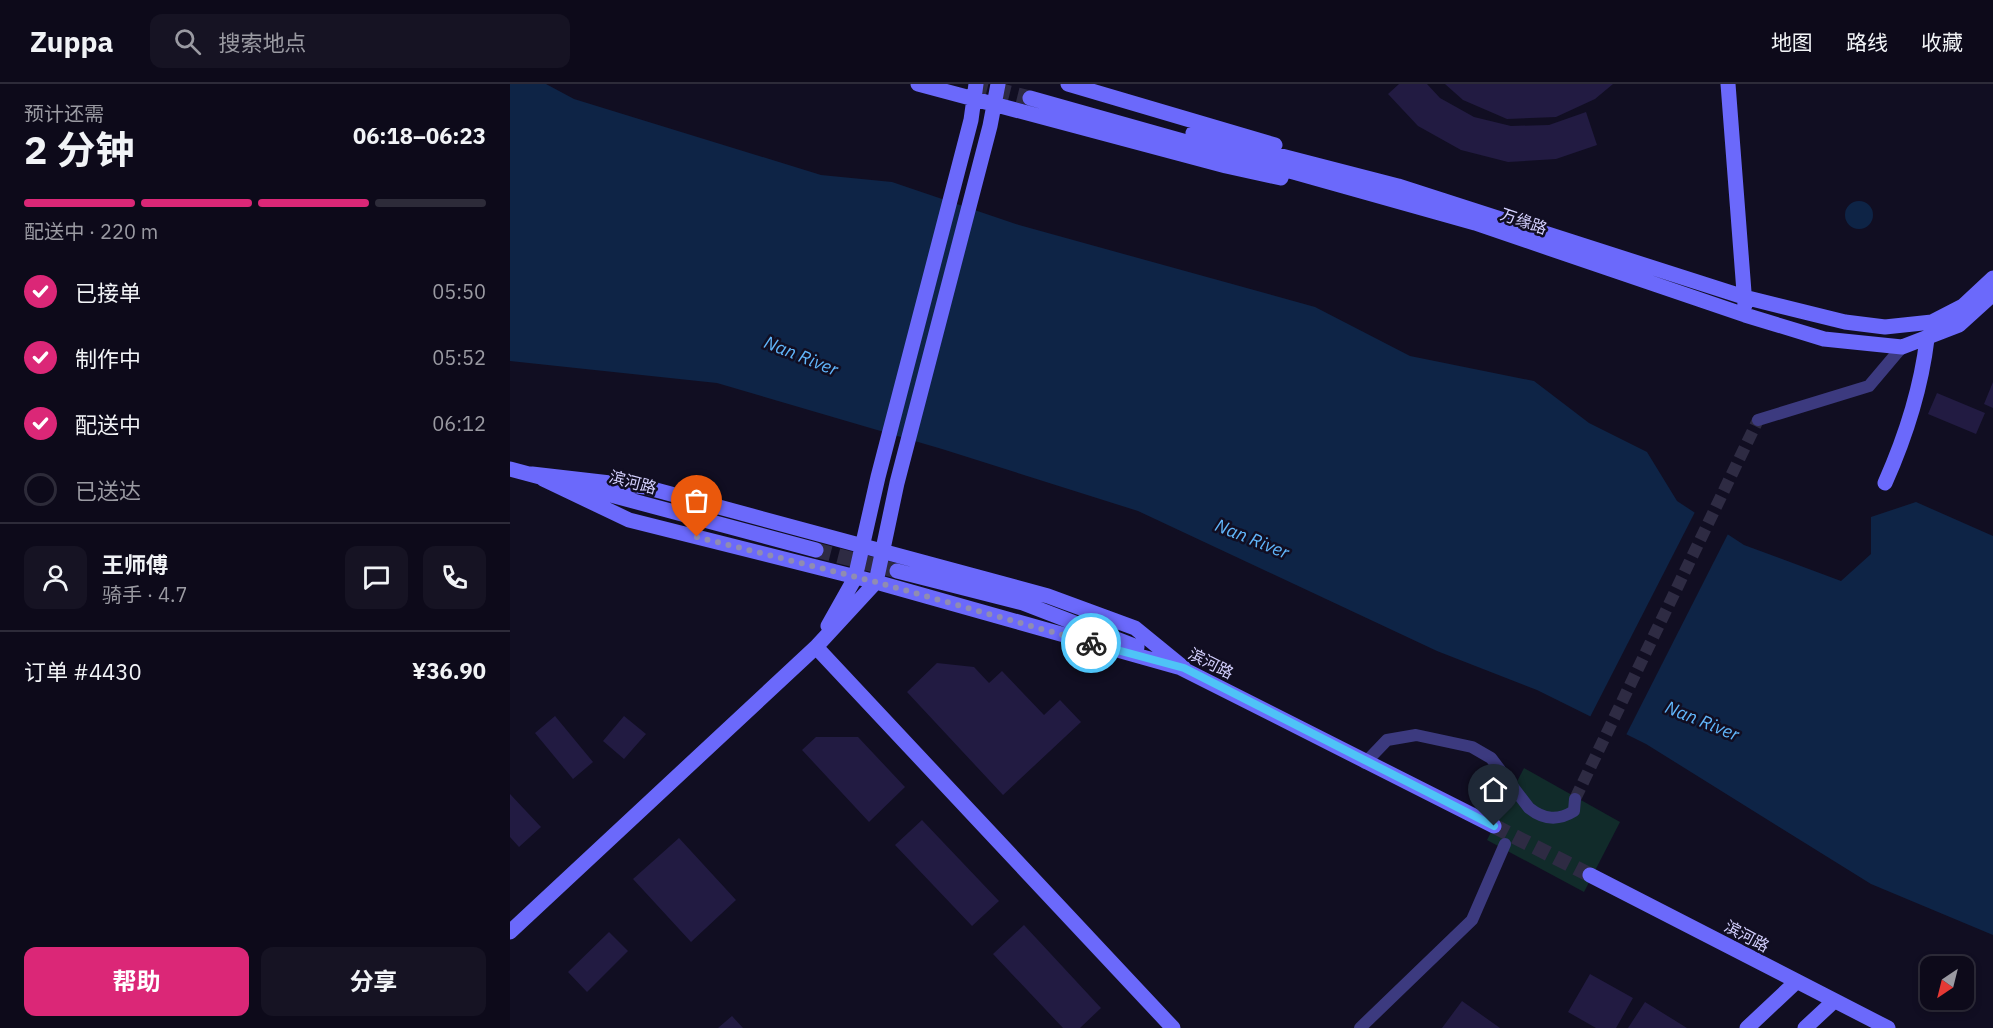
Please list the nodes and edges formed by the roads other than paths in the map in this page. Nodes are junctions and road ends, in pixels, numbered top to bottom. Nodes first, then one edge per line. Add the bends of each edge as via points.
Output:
1 (918, 84) edge
2 (998, 84) edge
3 (1068, 84) edge
4 (1728, 84) edge
5 (975, 92) edge
6 (994, 104) junction
7 (1398, 186) junction
8 (1418, 206) junction
9 (1993, 278) edge
10 (1993, 294) edge
11 (1744, 297) junction
12 (1745, 315) junction
13 (1927, 339) junction
14 (1902, 347) junction
15 (1758, 420) dead end
16 (510, 469) edge
17 (532, 474) junction
18 (1885, 483) dead end
19 (862, 545) junction
20 (816, 550) tunnel mouth
21 (884, 552) junction
22 (897, 571) tunnel mouth
23 (855, 578) junction
24 (876, 582) junction
25 (816, 647) junction
26 (1184, 668) junction
27 (1365, 763) junction
28 (1575, 799) tunnel mouth
29 (1494, 826) tunnel mouth
30 (1505, 844) dead end
31 (1590, 875) tunnel mouth
32 (510, 932) edge
33 (1796, 982) junction
34 (1833, 1002) junction
35 (1173, 1028) edge
36 (1360, 1028) edge
37 (1747, 1028) edge
38 (1805, 1028) edge
39 (1888, 1028) edge

1 - 5 main road
2 - 6 main road
3 - 7 main road via 1234,131
4 - 11 main road
5 - 6 main road
5 - 19 main road
6 - 8 main road via 1226,166
6 - 21 main road via 897,483
7 - 8 main road, 万缘路 via 1032,94
7 - 11 main road, 万缘路
8 - 12 main road, 万缘路
9 - 11 main road, 万缘路 via 1963,306 1932,322 1885,327 1845,322
10 - 13 main road, 万缘路 via 1959,325
11 - 12 main road
12 - 14 main road, 万缘路 via 1824,339
13 - 14 main road, 万缘路
13 - 18 main road via 1922,377
14 - 15 street via 1869,386
16 - 17 main road, 滨河路
17 - 19 main road via 645,487
17 - 20 main road, 滨河路
17 - 23 main road via 629,520
19 - 21 main road
19 - 23 main road
21 - 24 main road
21 - 26 main road via 1048,596 1135,628
22 - 26 main road, 滨河路 via 1023,603
23 - 24 main road
23 - 25 main road
24 - 25 main road
24 - 26 main road
25 - 32 main road
25 - 35 main road
26 - 27 main road, 滨河路
27 - 28 street via 1387,740 1416,735 1472,747 1491,758 1537,814 1566,816 1574,811
27 - 29 main road, 滨河路
30 - 36 street via 1472,920
31 - 33 main road, 滨河路
33 - 34 main road, 滨河路
33 - 37 main road
34 - 38 main road
34 - 39 main road, 滨河路

